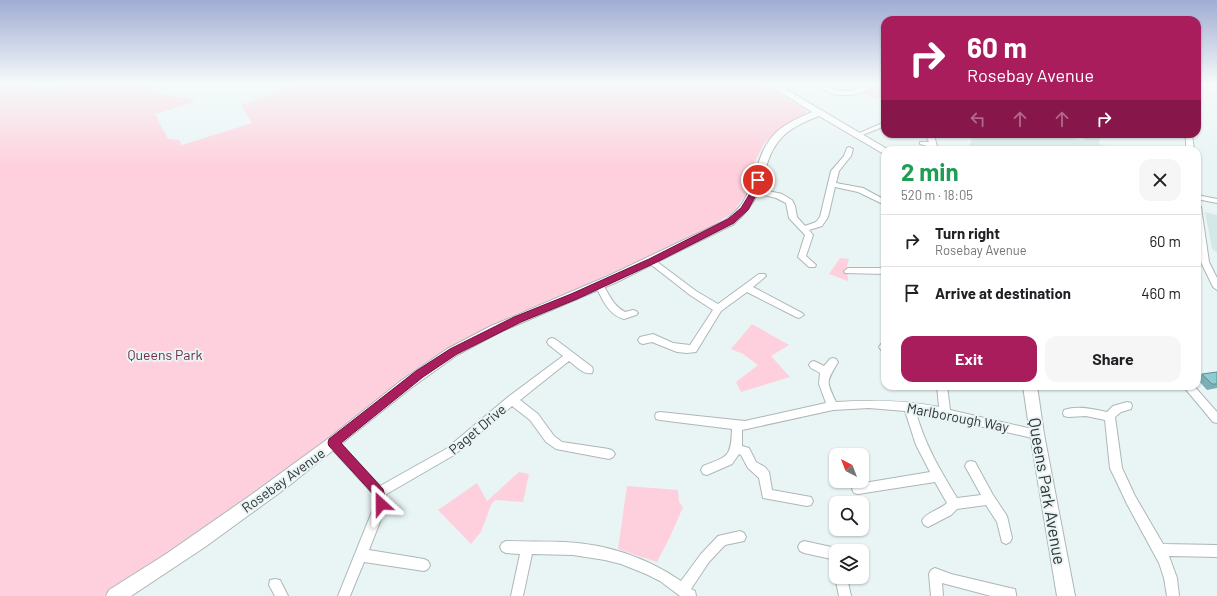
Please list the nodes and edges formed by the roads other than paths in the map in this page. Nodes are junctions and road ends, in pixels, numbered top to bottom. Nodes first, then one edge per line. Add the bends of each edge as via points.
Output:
1 (820, 112) joint
2 (881, 126) edge
3 (858, 135) junction
4 (922, 143) dead end
5 (931, 146) edge
6 (849, 149) dead end
7 (881, 149) edge
8 (832, 184) junction
9 (756, 190) junction
10 (1201, 198) edge
11 (881, 200) edge
12 (1217, 202) edge
13 (804, 229) junction
14 (1201, 234) edge
15 (652, 261) junction
16 (812, 265) dead end
17 (848, 271) dead end
18 (881, 271) edge
19 (762, 276) dead end
20 (599, 286) junction
21 (746, 287) junction
22 (1217, 287) edge
23 (718, 309) junction
24 (633, 313) dead end
25 (799, 315) dead end
26 (643, 340) dead end
27 (552, 342) dead end
28 (569, 356) junction
29 (833, 362) dead end
30 (814, 365) dead end
31 (588, 370) dead end
32 (825, 371) junction
33 (942, 390) edge
34 (1031, 390) edge
35 (1192, 390) edge
36 (512, 400) junction
37 (832, 406) junction
38 (909, 406) junction
39 (1127, 406) dead end
40 (945, 412) junction
41 (1068, 413) dead end
42 (660, 416) dead end
43 (1110, 417) junction
44 (1217, 419) edge
45 (737, 425) junction
46 (1037, 434) junction
47 (333, 443) junction
48 (737, 449) junction
49 (609, 454) dead end
50 (971, 466) dead end
51 (707, 470) dead end
52 (938, 476) junction
53 (858, 489) dead end
54 (379, 492) junction
55 (990, 499) junction
56 (807, 501) dead end
57 (954, 504) junction
58 (928, 521) dead end
59 (740, 537) dead end
60 (1006, 538) dead end
61 (506, 547) dead end
62 (804, 548) dead end
63 (527, 549) junction
64 (1160, 550) junction
65 (1217, 551) edge
66 (829, 553) edge
67 (360, 555) junction
68 (424, 565) dead end
69 (842, 584) edge
70 (687, 593) edge
71 (1010, 594) dead end
72 (115, 596) edge
73 (344, 596) edge
74 (517, 596) edge
75 (845, 596) edge
76 (937, 596) edge
77 (1066, 596) edge
78 (1173, 596) edge

1 - 3 street
1 - 9 street, Rosebay Avenue via 792,125 774,140 768,150
2 - 3 street
3 - 7 street
4 - 5 street
6 - 8 street via 847,156 835,171
8 - 11 street via 860,190
8 - 13 street via 824,217 819,224
9 - 13 street via 779,196 788,202 793,218
9 - 15 street, Rosebay Avenue via 744,210 731,221
10 - 12 street
13 - 16 street via 809,235 802,249 802,257
14 - 22 street via 1205,262
15 - 20 street, Rosebay Avenue
15 - 23 street via 684,287
17 - 18 street
19 - 21 street
20 - 24 street via 608,303 621,315
20 - 47 street, Rosebay Avenue via 500,327 453,351
21 - 23 street
21 - 25 street
23 - 26 street via 693,349 669,347 653,338
27 - 28 street
28 - 31 street
28 - 36 street, Paget Drive
29 - 32 street
30 - 32 street
32 - 37 street via 824,385
33 - 40 street
34 - 46 street, Queens Park Avenue
35 - 44 street
36 - 49 street via 534,417 550,439 560,446
36 - 54 street, Paget Drive via 450,452
37 - 38 street, Marlborough Way
37 - 45 street, Marlborough Way via 745,426
38 - 40 street, Marlborough Way
38 - 52 street via 920,445
39 - 43 street via 1112,412
40 - 46 street, Marlborough Way
41 - 43 street via 1086,412
42 - 45 street, Marlborough Way
43 - 64 street via 1116,468
45 - 48 street
46 - 77 street, Queens Park Avenue
47 - 54 street
47 - 72 street, Rosebay Avenue via 209,535
48 - 51 street via 728,461
48 - 56 street via 744,451 752,465 765,476 767,494
50 - 55 street
52 - 53 street
52 - 57 street
54 - 67 street via 381,504
55 - 57 street
55 - 60 street via 1003,520
57 - 58 street via 947,511
59 - 70 street via 722,540 705,558
61 - 63 street
62 - 66 street
63 - 70 street via 574,549 616,556 654,569
63 - 74 street
64 - 65 street
64 - 78 street via 1172,582
67 - 68 street
67 - 73 street
69 - 75 street
71 - 76 street via 936,574

